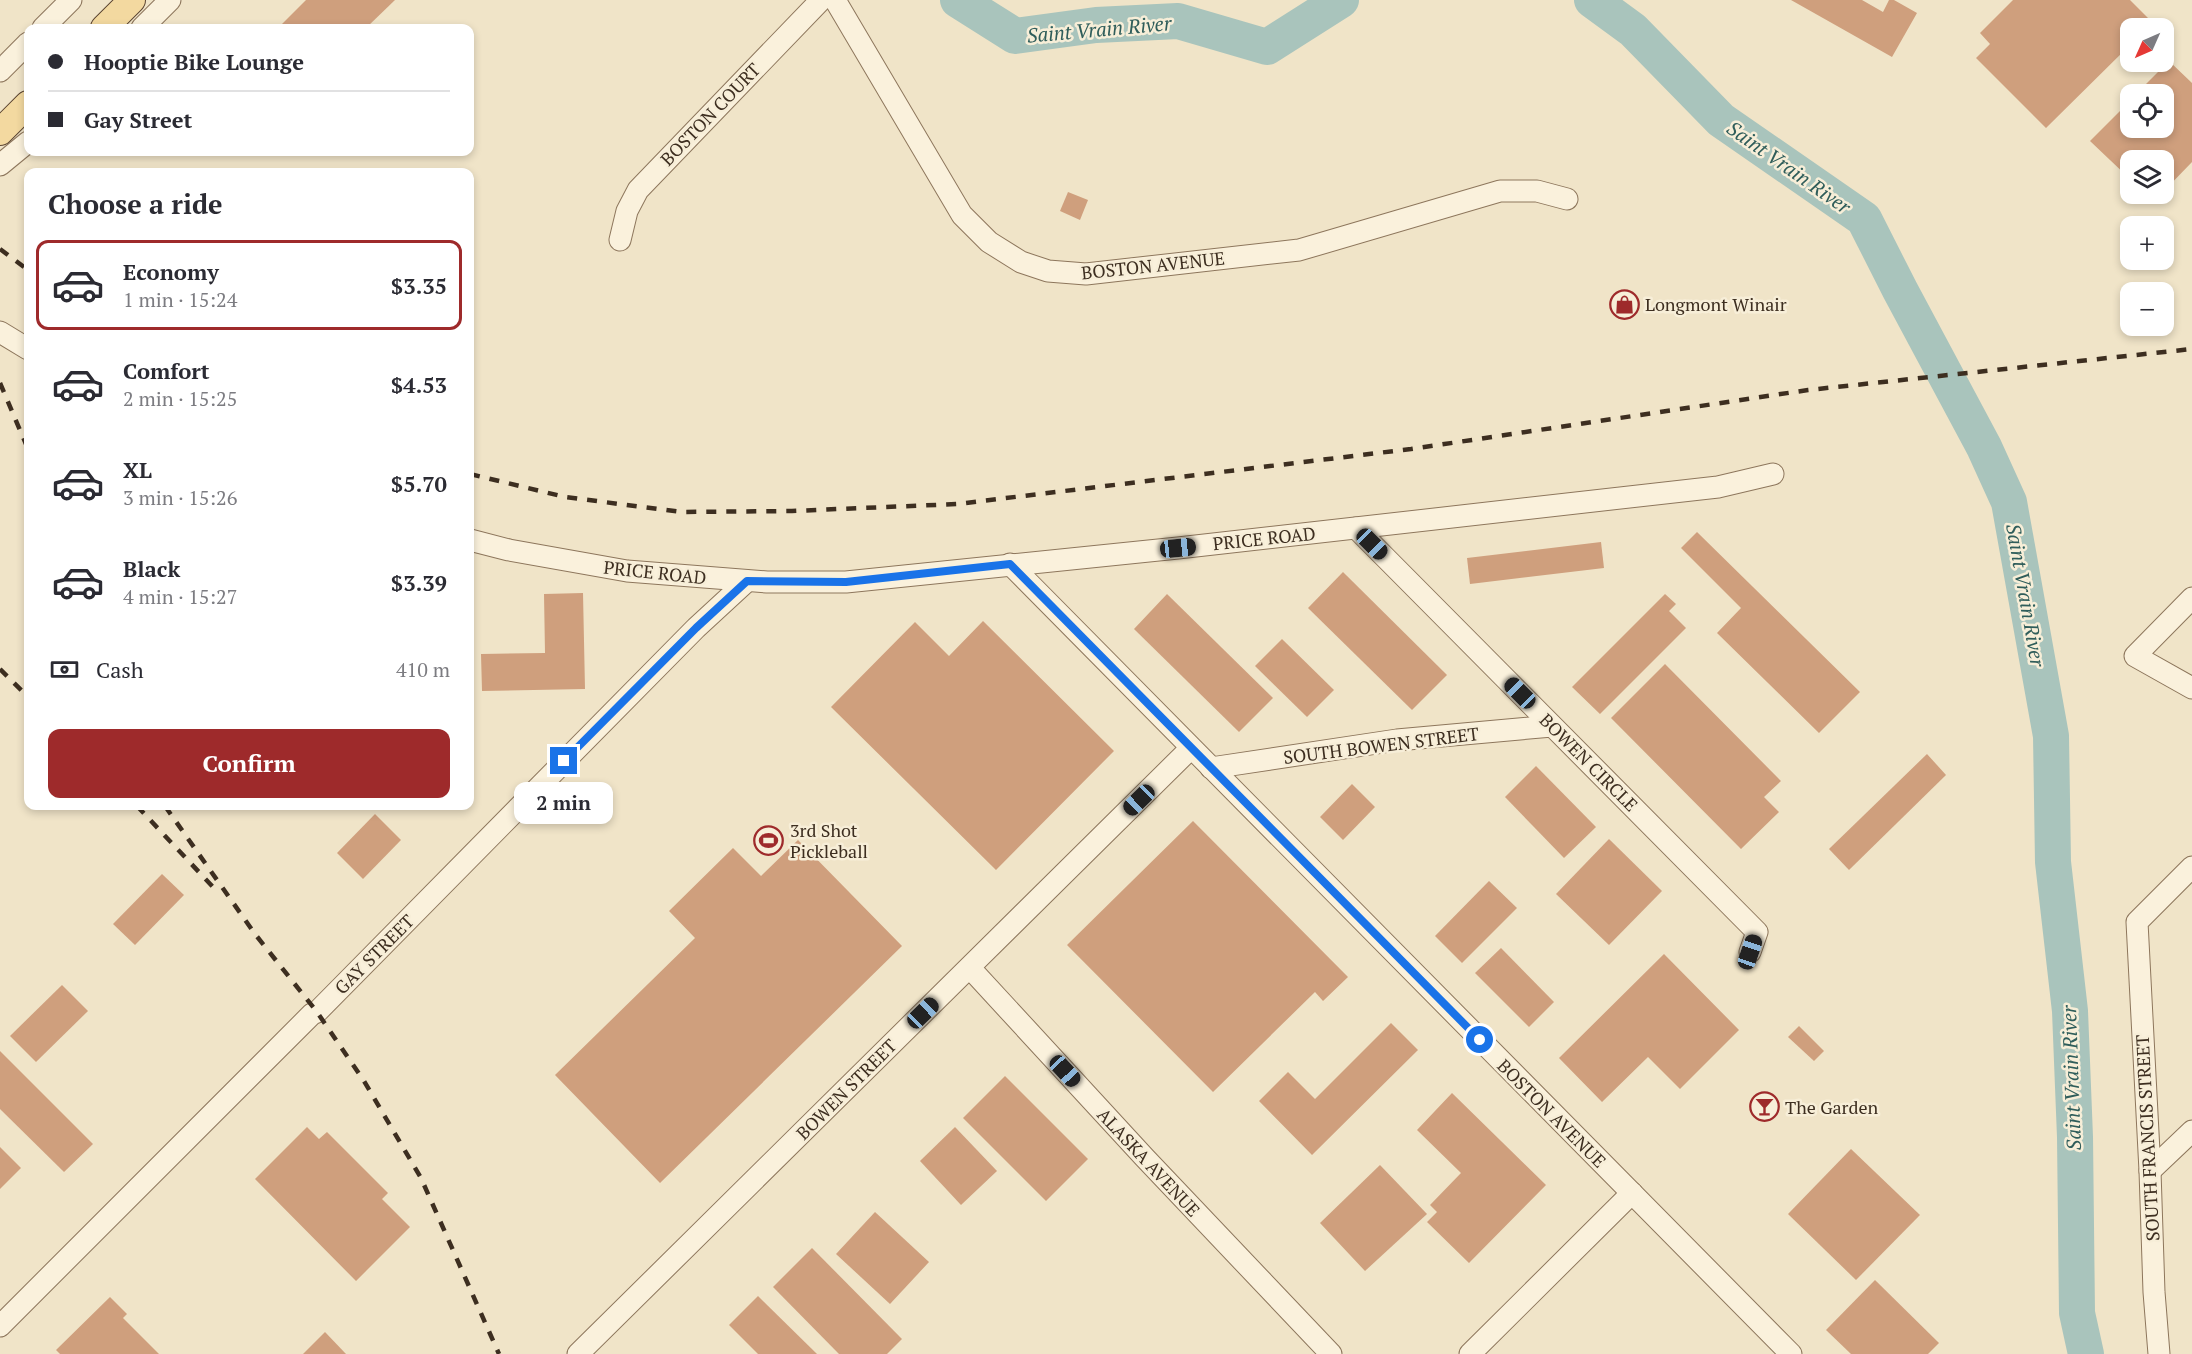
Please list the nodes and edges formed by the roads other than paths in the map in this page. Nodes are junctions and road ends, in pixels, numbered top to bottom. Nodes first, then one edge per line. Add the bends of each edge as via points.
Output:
1 (71, 0) edge
2 (132, 0) edge
3 (170, 0) edge
4 (821, 0) edge
5 (835, 0) edge
6 (47, 24) edge
7 (108, 24) edge
8 (146, 24) edge
9 (24, 47) edge
10 (0, 71) edge
11 (24, 108) edge
12 (0, 132) edge
13 (24, 145) edge
14 (0, 165) edge
15 (1567, 199) dead end
16 (620, 240) dead end
17 (0, 332) edge
18 (24, 347) edge
19 (1773, 474) dead end
20 (1356, 528) junction
21 (474, 541) edge
22 (1010, 564) junction
23 (747, 581) junction
24 (2192, 598) edge
25 (2192, 688) edge
26 (1552, 726) junction
27 (1191, 748) junction
28 (1210, 768) junction
29 (2192, 867) edge
30 (1750, 952) dead end
31 (970, 968) junction
32 (2192, 1131) edge
33 (2150, 1171) junction
34 (1632, 1193) junction
35 (0, 1326) edge
36 (578, 1354) edge
37 (1331, 1354) edge
38 (1470, 1354) edge
39 (1791, 1354) edge
40 (2159, 1354) edge

1 - 6 street
2 - 7 main road
3 - 8 street
4 - 16 street, BOSTON COURT via 638,190 627,211
5 - 15 street, BOSTON AVENUE via 962,215 988,242 1010,256 1048,271 1086,274 1299,250 1500,191 1537,191
9 - 10 street
11 - 12 main road
13 - 14 street
17 - 18 street
19 - 20 street, PRICE ROAD via 1718,487
20 - 22 street, PRICE ROAD
20 - 26 street, BOWEN CIRCLE
21 - 23 street, PRICE ROAD via 627,571
22 - 23 street, PRICE ROAD via 846,582
22 - 27 street, BOSTON AVENUE
23 - 35 street, GAY STREET
24 - 25 street via 2135,656
26 - 28 street, SOUTH BOWEN STREET via 1397,740
26 - 30 street, BOWEN CIRCLE via 1757,932
27 - 28 street, BOSTON AVENUE
27 - 31 street, BOWEN STREET
28 - 34 street, BOSTON AVENUE
29 - 33 street, SOUTH FRANCIS STREET via 2137,922
31 - 36 street, BOWEN STREET
31 - 37 street, ALASKA AVENUE
32 - 33 street
33 - 40 street, SOUTH FRANCIS STREET
34 - 38 street
34 - 39 street, BOSTON AVENUE

